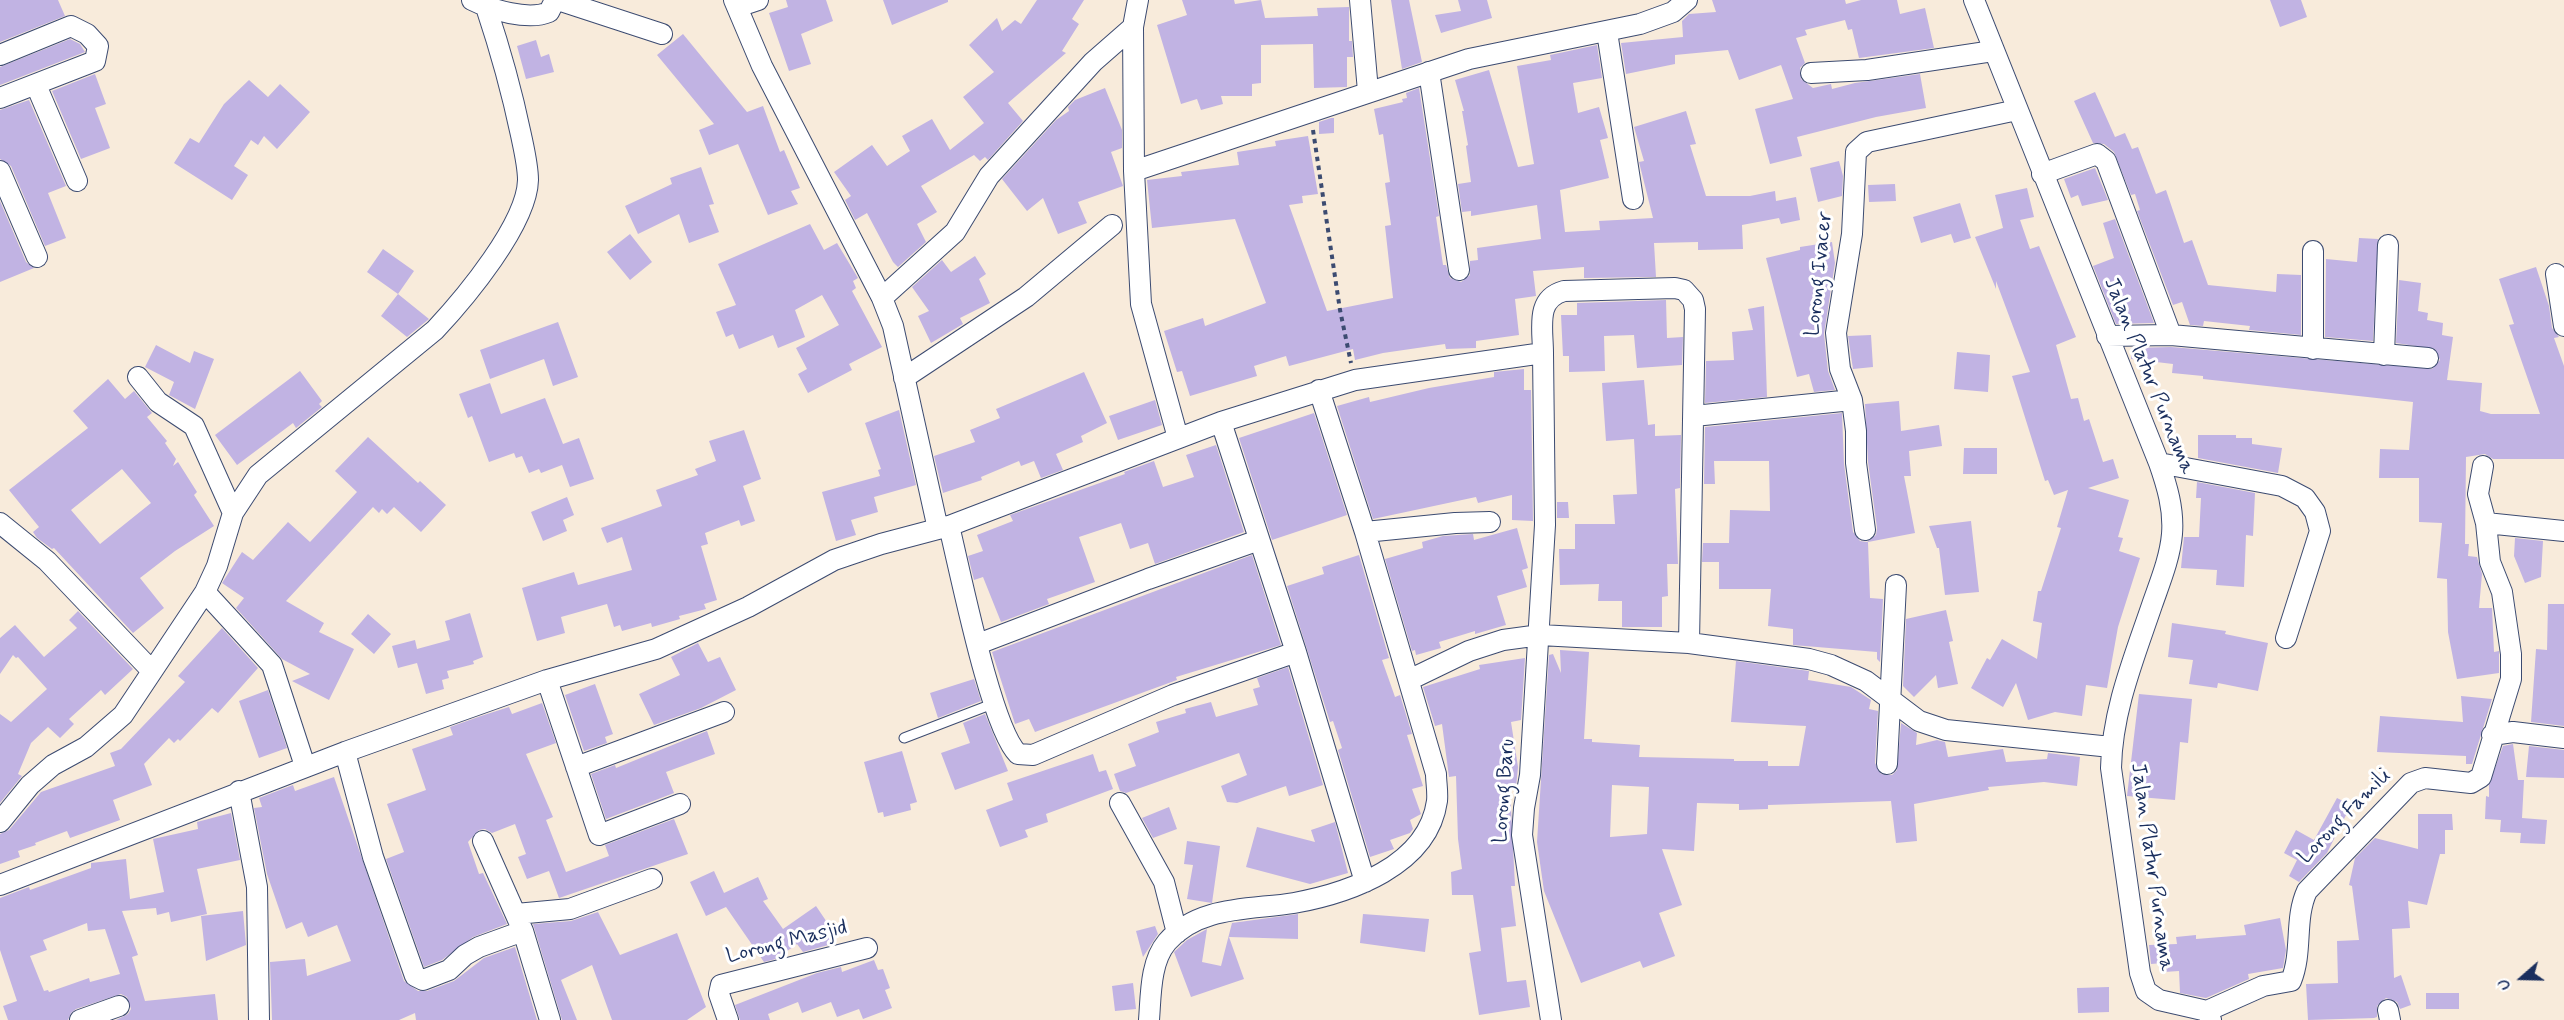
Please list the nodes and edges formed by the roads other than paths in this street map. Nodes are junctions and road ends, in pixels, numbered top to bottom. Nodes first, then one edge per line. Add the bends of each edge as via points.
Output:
1 (557, 0) edge
2 (758, 0) edge
3 (1138, 0) edge
4 (1360, 0) edge
5 (1687, 0) edge
6 (1974, 0) edge
7 (481, 2) edge
8 (736, 4) edge
9 (1133, 27) junction
10 (1607, 32) junction
11 (662, 34) dead end
12 (1993, 51) junction
13 (0, 55) edge
14 (1429, 72) junction
15 (1811, 73) dead end
16 (36, 85) junction
17 (1368, 91) junction
18 (0, 98) edge
19 (2017, 110) junction
20 (0, 171) edge
21 (1134, 171) junction
22 (2042, 174) junction
23 (77, 181) dead end
24 (1633, 199) dead end
25 (1112, 225) dead end
26 (2388, 245) dead end
27 (2313, 251) dead end
28 (37, 257) dead end
29 (1460, 270) dead end
30 (2556, 274) dead end
31 (882, 298) junction
32 (2564, 326) edge
33 (2171, 335) junction
34 (2107, 336) junction
35 (2313, 349) junction
36 (1543, 353) junction
37 (2384, 355) junction
38 (2428, 358) dead end
39 (138, 377) dead end
40 (904, 378) junction
41 (1319, 390) junction
42 (1852, 400) junction
43 (1694, 416) junction
44 (1221, 422) junction
45 (1178, 438) junction
46 (2159, 463) junction
47 (2483, 466) dead end
48 (233, 513) junction
49 (1490, 522) dead end
50 (0, 523) edge
51 (2486, 523) junction
52 (944, 527) junction
53 (1865, 530) dead end
54 (2564, 531) edge
55 (1365, 532) junction
56 (1259, 540) junction
57 (1896, 585) dead end
58 (204, 592) junction
59 (1540, 635) junction
60 (2286, 638) dead end
61 (978, 644) junction
62 (1689, 644) junction
63 (1296, 652) junction
64 (151, 670) junction
65 (547, 680) junction
66 (1409, 680) junction
67 (1891, 700) junction
68 (995, 703) junction
69 (724, 712) dead end
70 (2492, 735) junction
71 (904, 738) dead end
72 (2564, 738) edge
73 (2111, 747) junction
74 (345, 752) junction
75 (1887, 764) dead end
76 (305, 766) junction
77 (576, 767) junction
78 (239, 791) junction
79 (1120, 803) dead end
80 (680, 804) dead end
81 (0, 822) edge
82 (483, 841) dead end
83 (652, 879) dead end
84 (1365, 882) junction
85 (0, 885) edge
86 (519, 922) junction
87 (1177, 933) junction
88 (867, 948) dead end
89 (119, 1006) dead end
90 (2209, 1016) edge
91 (80, 1020) edge
92 (259, 1020) edge
93 (550, 1020) edge
94 (728, 1020) edge
95 (1149, 1020) edge
96 (1551, 1020) edge

1 - 7 street via 542,15
1 - 11 street
2 - 8 street
3 - 9 street
4 - 17 street
5 - 10 street via 1659,19
6 - 12 street, Jalan Platur Purnama
7 - 48 street via 512,93 523,148 528,181 521,211 478,277 435,330 258,475
8 - 31 street via 762,66
9 - 21 street
9 - 31 street via 1093,62 989,176 956,232
10 - 14 street via 1469,59
10 - 24 street
12 - 15 street via 1867,70
12 - 19 street, Jalan Platur Purnama
13 - 16 street via 71,26 87,34 98,46 95,61
14 - 17 street
14 - 29 street
16 - 18 street
16 - 23 street
17 - 21 street
19 - 22 street, Jalan Platur Purnama
19 - 42 street, Lorong Ivacer via 1859,146 1854,167 1852,234 1836,333 1839,369
20 - 28 street
21 - 45 street via 1141,304
22 - 33 street via 2102,155
22 - 34 street, Jalan Platur Purnama
25 - 40 street via 1026,297
26 - 37 street
27 - 35 street
30 - 32 street
31 - 40 street via 893,326
33 - 34 street
33 - 35 street
34 - 46 street, Jalan Platur Purnama
35 - 37 street
36 - 41 street via 1355,380
36 - 43 street, Lorong Baru via 1543,308 1555,294 1684,290 1695,309
36 - 59 street, Lorong Baru via 1545,525
37 - 38 street
39 - 48 street via 158,402 194,426
40 - 52 street
41 - 44 street
41 - 55 street
42 - 43 street
42 - 53 street, Lorong Ivacer
43 - 62 street
44 - 45 street
44 - 56 street
45 - 52 street
46 - 60 street via 2282,486 2305,498 2315,512 2320,531
46 - 73 street, Jalan Platur Purnama via 2170,496 2172,535 2122,694
47 - 51 street, Lorong Famili via 2478,494
48 - 58 street via 217,566
49 - 55 street
50 - 64 street via 47,561
51 - 54 street
51 - 70 street, Lorong Famili via 2490,562 2502,592 2511,654 2511,679
52 - 61 street
52 - 65 street via 834,560 748,607 656,649
55 - 66 street
56 - 61 street
56 - 63 street
57 - 67 street
58 - 64 street
58 - 76 street via 272,665
59 - 62 street
59 - 66 street via 1503,640 1469,651
59 - 96 street, Lorong Baru via 1522,835
61 - 68 street
62 - 67 street via 1809,659 1849,672
63 - 68 street via 1173,695 1033,755 1018,754 1012,748
63 - 84 street
64 - 81 street via 123,715 86,747 53,765 30,785
65 - 74 street
65 - 77 street
66 - 84 street via 1436,774 1437,800 1433,817 1411,852
67 - 73 street via 1919,721 1946,730
67 - 75 street
68 - 71 lane
69 - 77 street
70 - 72 street via 2513,732
70 - 90 street, Lorong Famili via 2481,777 2471,783 2425,778 2411,783 2307,891 2300,906 2296,968 2291,981 2263,986
73 - 90 street, Jalan Platur Purnama via 2140,973 2146,991 2159,1000
74 - 76 street
74 - 86 street via 373,857 415,976 423,980 449,970 465,955
76 - 78 street
77 - 80 street via 599,835
78 - 85 street
78 - 92 street via 257,887
79 - 87 street via 1164,882
82 - 86 street
83 - 86 street via 570,909
84 - 87 street via 1292,903 1238,907
86 - 93 street
87 - 95 street via 1161,950 1156,964
88 - 94 street, Lorong Masjid via 721,985 719,994
89 - 91 street

